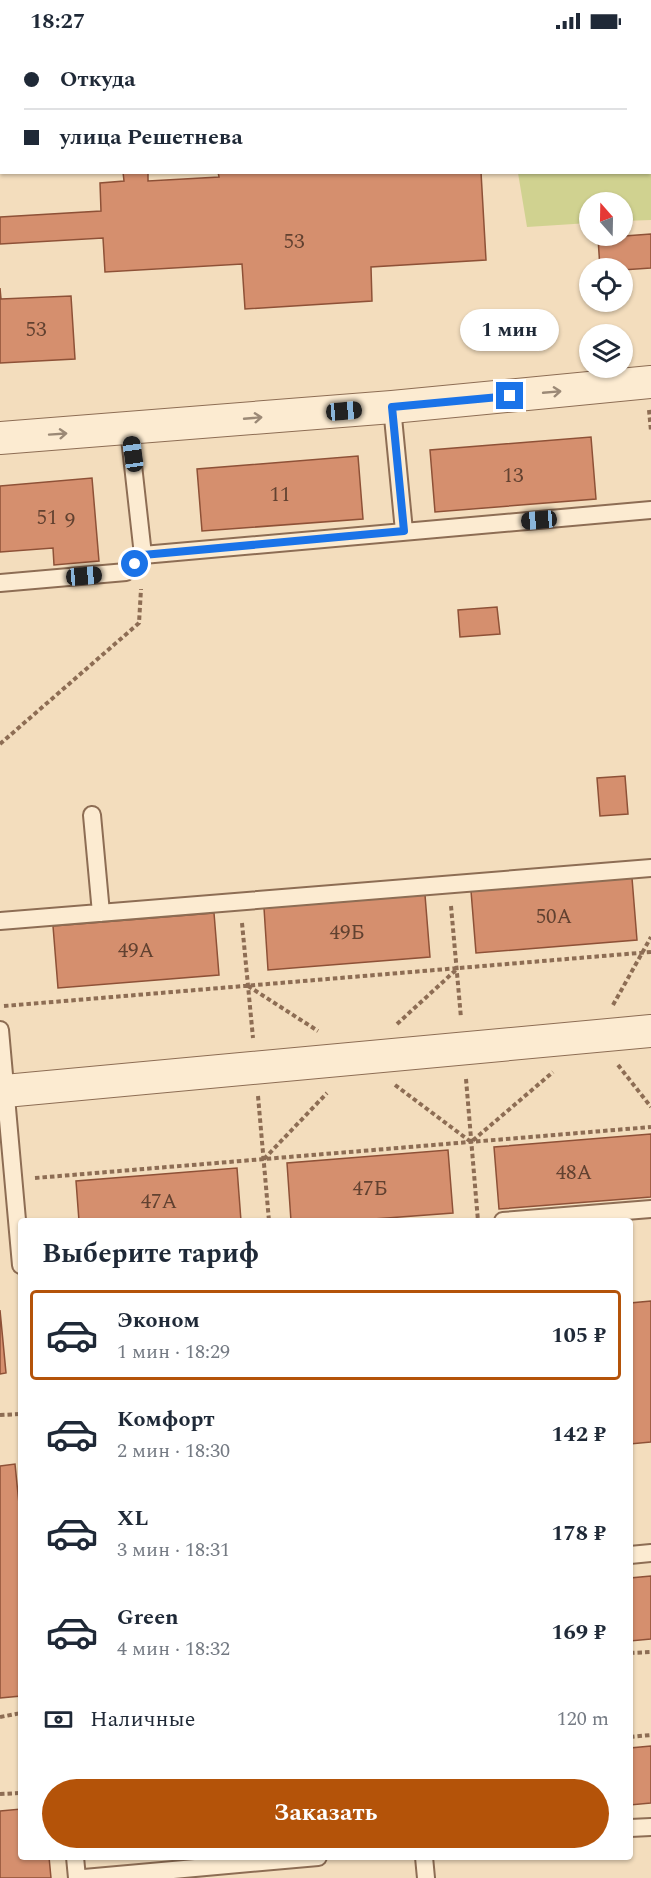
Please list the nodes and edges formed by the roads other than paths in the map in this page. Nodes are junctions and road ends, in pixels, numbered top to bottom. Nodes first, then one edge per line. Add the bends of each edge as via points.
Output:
1 (650, 396) edge
2 (392, 407) junction
3 (129, 429) junction
4 (0, 438) edge
5 (651, 510) edge
6 (404, 531) junction
7 (143, 555) junction
8 (0, 584) edge
9 (92, 815) dead end
10 (651, 868) edge
11 (101, 913) junction
12 (0, 921) edge
13 (0, 1030) edge
14 (651, 1031) edge
15 (3, 1092) edge
16 (651, 1209) edge
17 (540, 1218) edge
18 (18, 1231) edge
19 (651, 1553) edge
20 (633, 1555) edge
21 (651, 1827) edge
22 (633, 1828) edge
23 (75, 1860) edge
24 (285, 1860) edge
25 (424, 1860) edge
26 (77, 1878) edge
27 (84, 1878) edge
28 (426, 1878) edge

2 -> 1 street
3 -> 2 street
2 - 6 lane
4 -> 3 street
3 - 7 lane
5 - 6 lane
6 - 7 lane
7 - 8 lane via 126,572
9 - 11 lane
10 - 11 lane
11 - 12 lane
13 - 15 lane
14 - 15 street
15 - 18 lane
16 - 17 lane
19 - 20 lane
21 - 22 lane
23 - 26 lane
24 - 27 lane
25 - 28 lane

